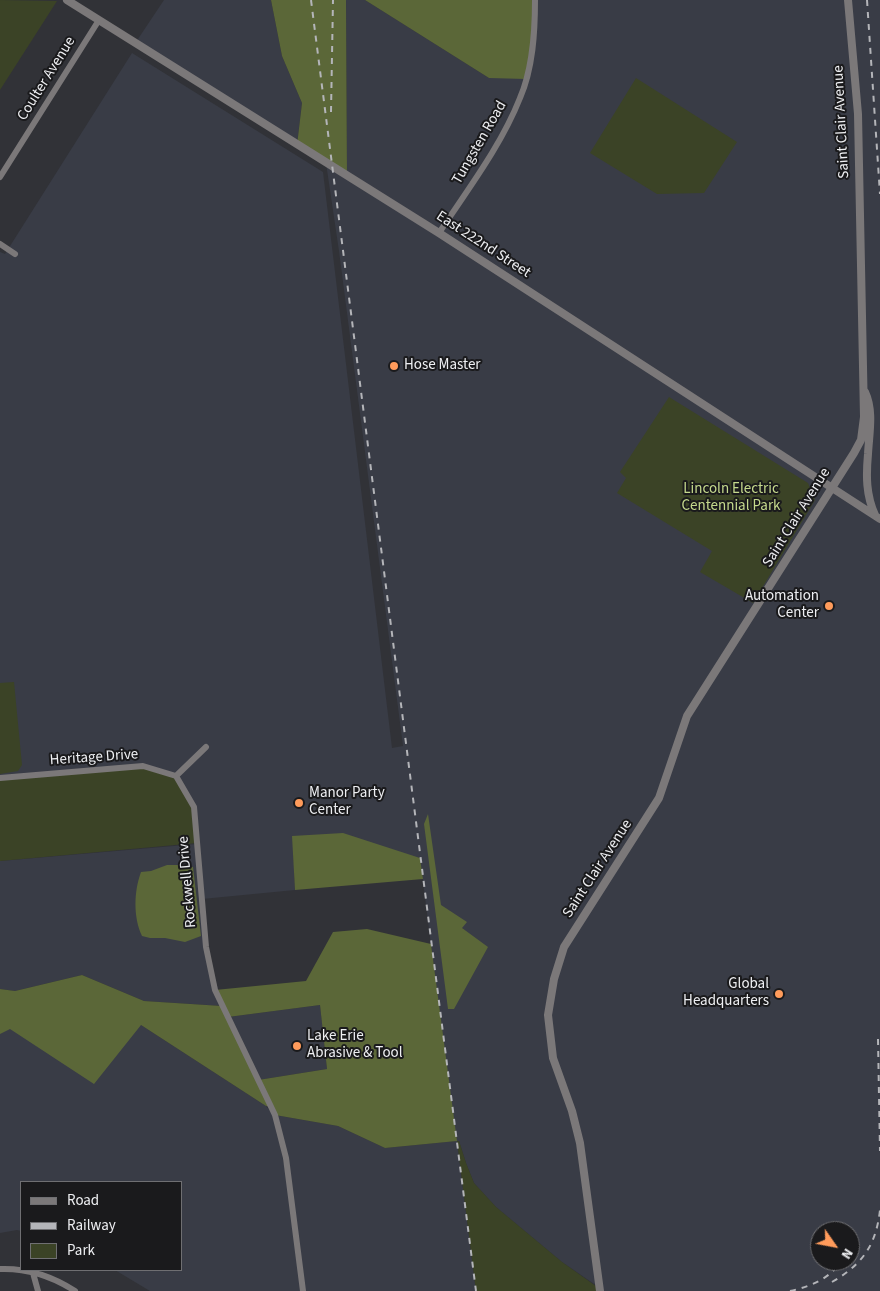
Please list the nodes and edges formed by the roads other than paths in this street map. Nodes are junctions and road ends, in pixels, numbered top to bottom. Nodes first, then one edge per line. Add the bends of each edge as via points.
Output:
1 (67, 0) edge
2 (535, 0) edge
3 (848, 0) edge
4 (99, 20) junction
5 (0, 177) edge
6 (439, 233) junction
7 (0, 244) edge
8 (15, 254) dead end
9 (864, 390) junction
10 (833, 487) junction
11 (877, 517) edge
12 (206, 747) dead end
13 (176, 776) junction
14 (0, 778) edge
15 (0, 1269) edge
16 (20, 1269) edge
17 (26, 1271) edge
18 (33, 1273) junction
19 (38, 1291) edge
20 (75, 1291) edge
21 (303, 1291) edge
22 (600, 1291) edge

1 - 4 street, East 222nd Street
2 - 6 street, Tungsten Road via 529,66 521,97 504,134
3 - 9 street, Saint Clair Avenue via 858,114
4 - 5 street, Coulter Avenue
4 - 6 street, East 222nd Street
6 - 10 street, East 222nd Street
7 - 8 street
9 - 10 street, Saint Clair Avenue via 860,440
9 - 11 street via 870,402 867,487
10 - 11 street, East 222nd Street
10 - 22 street, Saint Clair Avenue via 687,716 659,798 564,947 554,979 548,1015 553,1058 580,1143
12 - 13 street
13 - 14 street, Heritage Drive via 143,766
13 - 21 street, Rockwell Drive via 194,807 206,946 215,990 275,1115 286,1158
15 - 16 street
17 - 18 street
18 - 19 street
18 - 20 street via 51,1277

